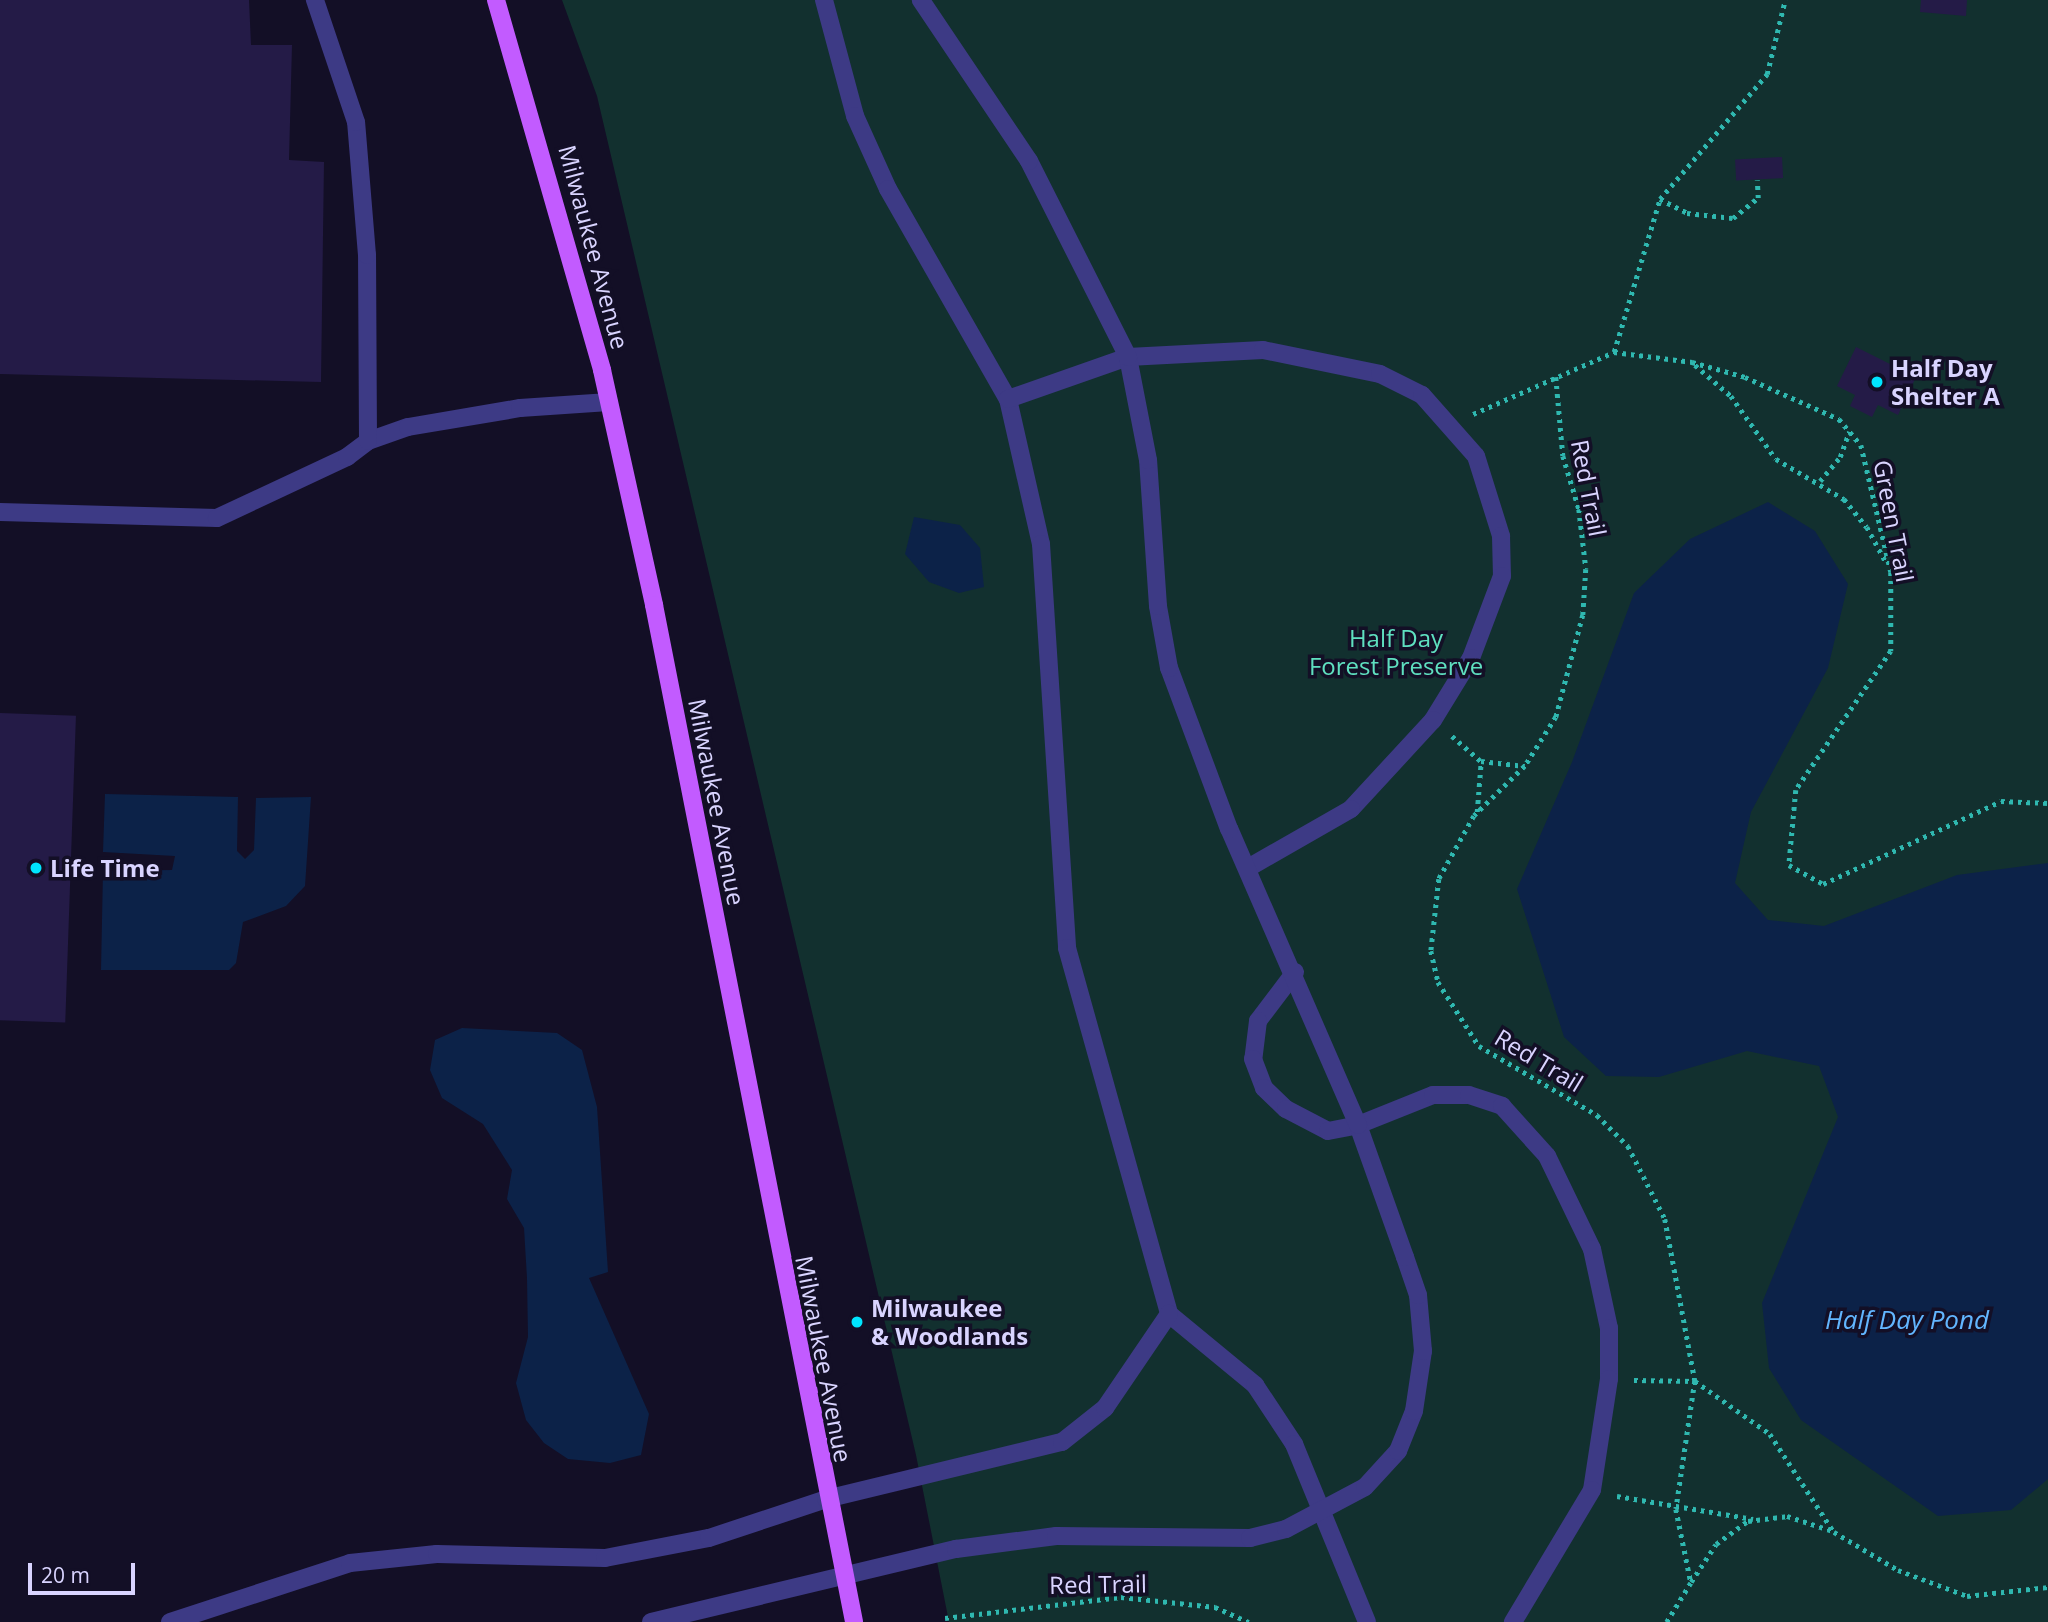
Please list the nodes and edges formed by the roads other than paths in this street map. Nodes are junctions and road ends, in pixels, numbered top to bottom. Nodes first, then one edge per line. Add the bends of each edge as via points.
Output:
1 (315, 0) edge
2 (496, 0) edge
3 (824, 0) edge
4 (921, 0) edge
5 (1128, 357) junction
6 (1008, 399) junction
7 (609, 402) junction
8 (368, 441) junction
9 (0, 512) edge
10 (1248, 868) junction
11 (1295, 972) junction
12 (1358, 1125) junction
13 (1169, 1314) junction
14 (826, 1499) junction
15 (1320, 1509) junction
16 (843, 1575) junction
17 (170, 1622) edge
18 (651, 1622) edge
19 (854, 1622) edge
20 (1367, 1622) edge
21 (1513, 1622) edge

1 - 8 street via 356,122 367,256
2 - 7 main road, Milwaukee Avenue
3 - 6 street via 855,116 888,189
4 - 5 street via 1029,161
5 - 6 street
5 - 10 street via 1148,460 1158,606 1169,668
5 - 10 street via 1263,350 1316,357 1380,374 1422,395 1476,456 1501,536 1502,576 1471,658 1433,720 1351,809
6 - 13 street via 1041,544 1067,948
7 - 8 street via 520,408 408,427
7 - 14 main road, Milwaukee Avenue via 654,605
8 - 9 street via 347,457 217,518
10 - 11 street
11 - 12 street
11 - 12 street via 1258,1021 1252,1059 1264,1087 1306,1122 1328,1131
12 - 15 street via 1418,1295 1423,1351 1414,1411 1398,1451 1365,1487
12 - 21 street via 1433,1095 1469,1095 1502,1107 1547,1156 1591,1249 1609,1328 1609,1379 1592,1490
13 - 14 street via 1105,1408 1062,1442
13 - 15 street via 1255,1385 1294,1444
14 - 16 main road, Milwaukee Avenue
14 - 17 street via 709,1538 605,1558 437,1554 351,1563
15 - 16 street via 1286,1529 1250,1538 1056,1536 956,1549
15 - 20 street
16 - 18 street
16 - 19 main road, Milwaukee Avenue

